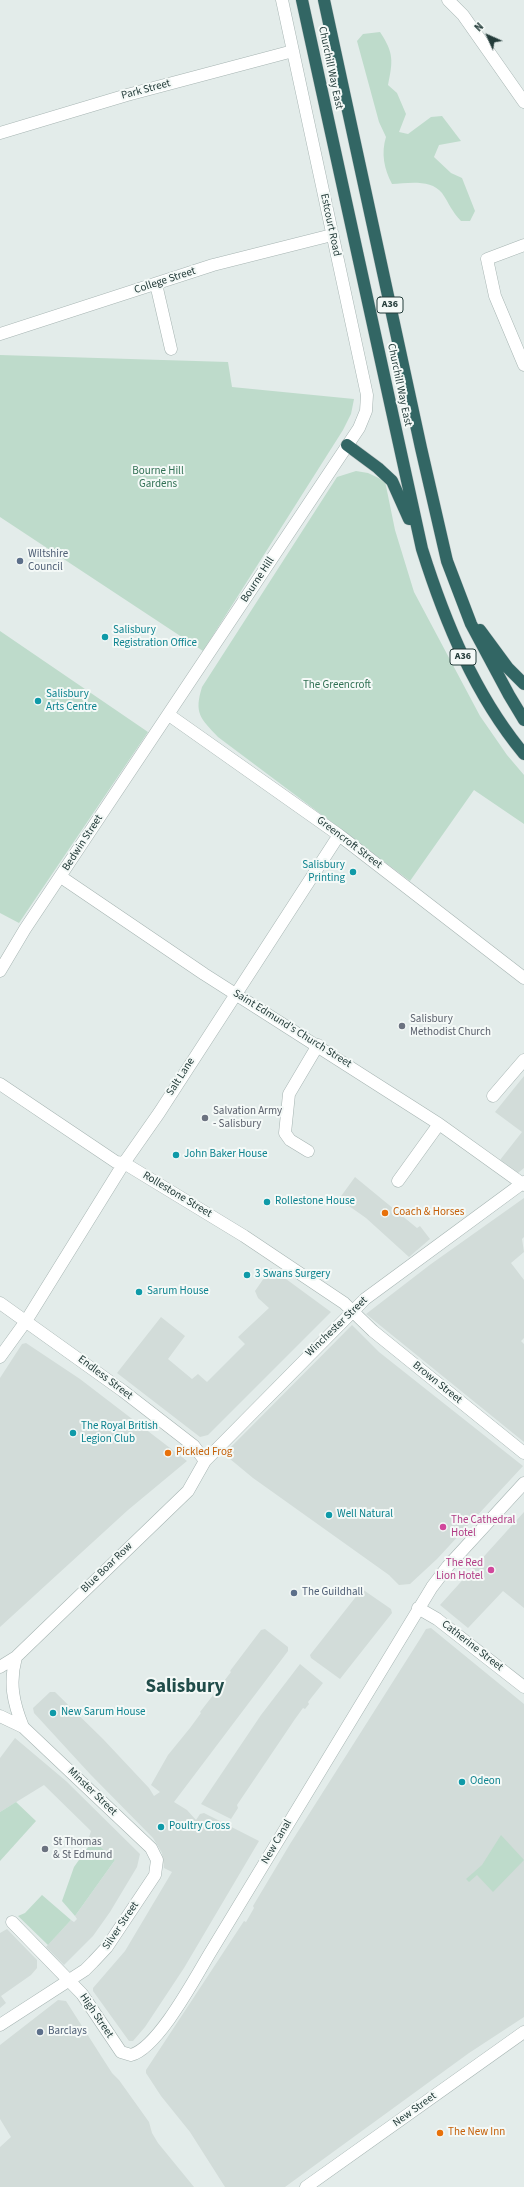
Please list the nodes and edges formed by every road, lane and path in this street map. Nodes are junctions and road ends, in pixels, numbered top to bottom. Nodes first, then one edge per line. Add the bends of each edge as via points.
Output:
1 (282, 0) edge
2 (302, 0) edge
3 (324, 0) edge
4 (448, 0) edge
5 (293, 51) junction
6 (524, 102) edge
7 (0, 133) edge
8 (332, 235) junction
9 (524, 245) edge
10 (156, 284) junction
11 (0, 334) edge
12 (171, 349) dead end
13 (524, 365) edge
14 (347, 445) junction
15 (422, 549) junction
16 (464, 608) junction
17 (524, 684) edge
18 (169, 715) junction
19 (524, 720) edge
20 (524, 754) edge
21 (339, 835) junction
22 (61, 877) junction
23 (0, 971) edge
24 (524, 978) edge
25 (235, 993) junction
26 (318, 1046) junction
27 (524, 1060) edge
28 (0, 1084) edge
29 (493, 1096) dead end
30 (439, 1124) junction
31 (308, 1151) dead end
32 (124, 1163) junction
33 (398, 1181) dead end
34 (523, 1184) edge
35 (0, 1303) edge
36 (351, 1312) junction
37 (26, 1321) junction
38 (0, 1357) edge
39 (524, 1453) edge
40 (205, 1461) junction
41 (524, 1483) edge
42 (418, 1608) junction
43 (16, 1657) junction
44 (0, 1667) edge
45 (524, 1687) edge
46 (0, 1716) edge
47 (23, 1727) junction
48 (157, 1860) joint
49 (12, 1922) dead end
50 (69, 1981) junction
51 (0, 2025) edge
52 (524, 2032) edge
53 (121, 2052) joint
54 (306, 2187) edge

1 - 5 street, Estcourt Road
2 - 15 highway, Churchill Way East / A36
3 - 16 highway, Churchill Way East / A36 via 434,507 447,561
4 - 6 street via 463,15
5 - 7 street, Park Street via 127,94
5 - 8 street, Estcourt Road
8 - 10 street, College Street via 213,266
8 - 14 street, Estcourt Road via 367,395 363,419
9 - 13 street via 487,259 495,296
10 - 11 street, College Street
10 - 12 street
14 - 15 highway via 392,481
14 - 18 street, Bourne Hill
15 - 20 highway, Churchill Way East / A36 via 439,602 459,649 490,707
16 - 17 highway via 508,668
16 - 19 highway, Churchill Way East / A36 via 498,676
18 - 21 street, Greencroft Street
18 - 22 street, Bedwin Street
21 - 24 street, Greencroft Street
21 - 25 street, Salt Lane
22 - 23 street, Bedwin Street
22 - 25 street, Saint Edmund's Church Street
25 - 26 street, Saint Edmund's Church Street
25 - 32 street, Salt Lane
26 - 30 street, Saint Edmund's Church Street
26 - 31 street via 289,1094 286,1118 285,1133 290,1140
27 - 29 street
28 - 32 street, Rollestone Street via 116,1162
30 - 33 street
30 - 34 street, Saint Edmund's Church Street
32 - 36 street, Rollestone Street via 305,1275 344,1303
32 - 37 street, Salt Lane
34 - 36 street, Winchester Street via 365,1299
35 - 37 street, Endless Street
36 - 39 street, Brown Street
36 - 40 street, Winchester Street
37 - 38 street, Salt Lane
37 - 40 street, Endless Street via 86,1363 188,1442
40 - 43 street, Blue Boar Row via 188,1492
41 - 42 street, New Canal via 448,1566
42 - 45 street, Catherine Street via 437,1619
42 - 53 street, New Canal via 178,2006 149,2045 131,2055
43 - 44 street, Blue Boar Row
43 - 47 street, Minster Street via 12,1670 12,1695
46 - 47 street, Minster Street
47 - 48 street, Minster Street via 151,1848
48 - 50 street, Silver Street via 155,1875 107,1947
49 - 50 street, High Street
50 - 51 street, Silver Street via 54,1988
50 - 53 street, High Street via 82,1994
52 - 54 street, New Street

